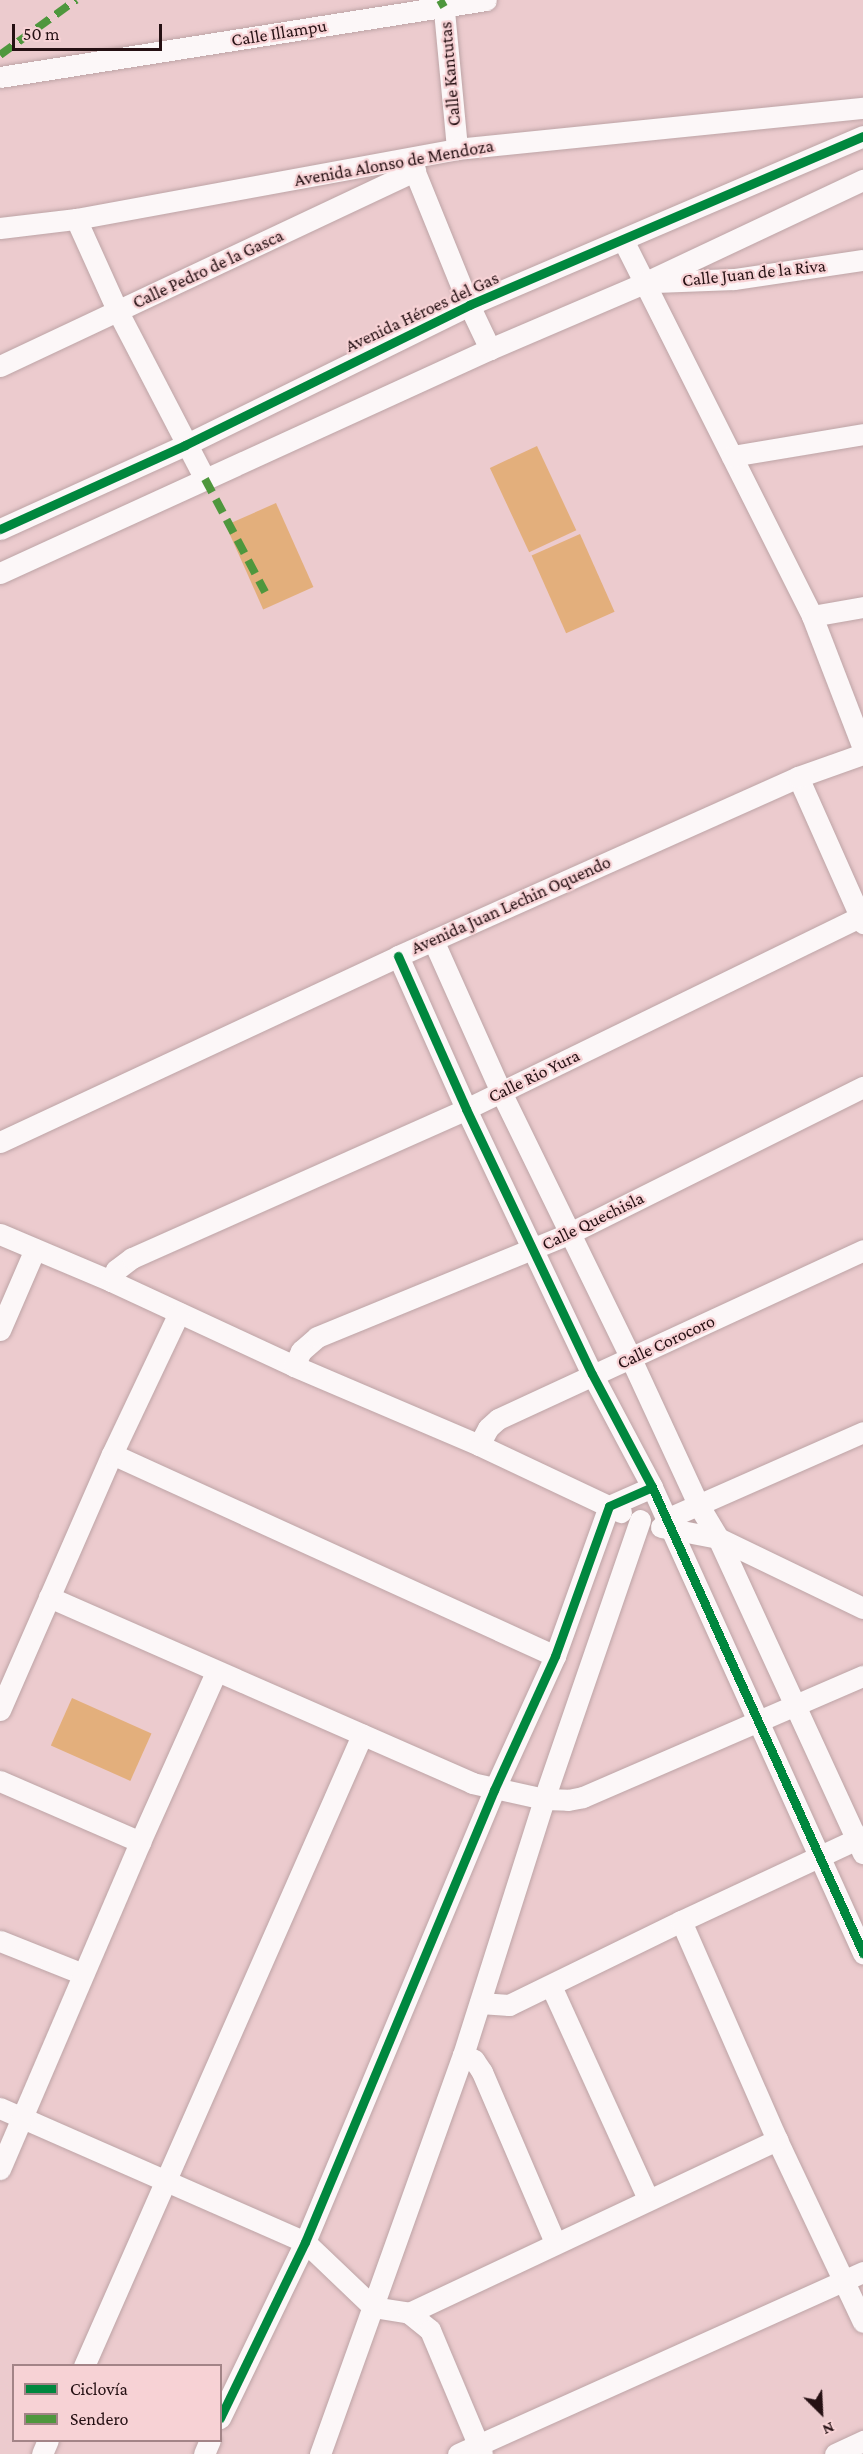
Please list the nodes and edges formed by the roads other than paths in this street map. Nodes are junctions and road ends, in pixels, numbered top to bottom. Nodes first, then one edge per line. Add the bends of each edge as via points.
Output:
1 (486, 0) edge
2 (443, 3) edge
3 (0, 77) edge
4 (863, 108) edge
5 (863, 136) edge
6 (457, 149) junction
7 (412, 166) junction
8 (863, 180) edge
9 (76, 219) junction
10 (0, 228) edge
11 (623, 240) junction
12 (863, 260) edge
13 (646, 282) junction
14 (469, 305) junction
15 (118, 312) junction
16 (490, 349) junction
17 (0, 366) edge
18 (863, 434) edge
19 (185, 446) junction
20 (732, 456) junction
21 (205, 479) junction
22 (0, 529) edge
23 (0, 573) edge
24 (863, 607) edge
25 (812, 616) junction
26 (863, 748) edge
27 (863, 754) edge
28 (798, 777) junction
29 (862, 918) edge
30 (433, 940) junction
31 (398, 956) junction
32 (863, 1087) edge
33 (501, 1092) junction
34 (466, 1109) junction
35 (0, 1142) edge
36 (0, 1234) edge
37 (568, 1234) junction
38 (35, 1249) junction
39 (533, 1249) junction
40 (863, 1250) edge
41 (111, 1281) junction
42 (178, 1313) junction
43 (0, 1330) edge
44 (632, 1359) junction
45 (294, 1366) junction
46 (592, 1374) junction
47 (863, 1432) edge
48 (478, 1445) junction
49 (112, 1454) junction
50 (652, 1487) junction
51 (609, 1506) junction
52 (699, 1506) junction
53 (640, 1520) junction
54 (669, 1525) junction
55 (718, 1538) junction
56 (49, 1597) junction
57 (863, 1608) edge
58 (555, 1656) junction
59 (216, 1672) junction
60 (863, 1676) edge
61 (795, 1705) junction
62 (0, 1710) edge
63 (757, 1719) junction
64 (362, 1735) junction
65 (0, 1781) edge
66 (494, 1790) junction
67 (544, 1799) junction
68 (140, 1842) junction
69 (861, 1843) edge
70 (818, 1857) junction
71 (681, 1921) junction
72 (0, 1941) edge
73 (863, 1953) edge
74 (83, 1974) junction
75 (551, 1986) junction
76 (480, 2003) junction
77 (463, 2055) junction
78 (0, 2108) edge
79 (22, 2118) junction
80 (777, 2140) junction
81 (0, 2169) edge
82 (166, 2181) junction
83 (648, 2199) junction
84 (305, 2242) junction
85 (555, 2242) junction
86 (863, 2272) edge
87 (843, 2282) junction
88 (373, 2307) junction
89 (409, 2313) junction
90 (863, 2322) edge
91 (85, 2364) edge
92 (222, 2414) edge
93 (863, 2441) edge
94 (479, 2449) edge
95 (320, 2454) edge
96 (458, 2454) edge
97 (835, 2454) edge

1 - 2 street, Calle Illampu
2 - 3 street, Calle Illampu
2 - 6 street, Calle Kantutas
4 - 6 street, Avenida Alonso de Mendoza
5 - 11 street, Avenida Héroes del Gas
6 - 7 street, Avenida Alonso de Mendoza
7 - 9 street, Avenida Alonso de Mendoza
7 - 14 street
7 - 15 street, Calle Pedro de la Gasca
8 - 13 street
9 - 10 street, Avenida Alonso de Mendoza
9 - 15 street
11 - 13 street
11 - 14 street, Avenida Héroes del Gas
12 - 13 street, Calle Juan de la Riva via 734,279
13 - 16 street
13 - 20 street
14 - 16 street
14 - 19 street, Avenida Héroes del Gas
15 - 17 street, Calle Pedro de la Gasca
15 - 19 street
16 - 21 street
18 - 20 street
19 - 21 street
19 - 22 street, Avenida Héroes del Gas
20 - 25 street
21 - 23 street
24 - 25 street
25 - 26 street
27 - 28 street, Avenida Juan Lechin Oquendo
28 - 29 street
28 - 30 street, Avenida Juan Lechin Oquendo
29 - 33 street, Calle Rio Yura
30 - 31 street, Avenida Juan Lechin Oquendo
30 - 33 street
31 - 34 street
31 - 35 street, Avenida Juan Lechin Oquendo
32 - 37 street, Calle Quechisla
33 - 34 street, Calle Rio Yura
33 - 37 street
34 - 39 street
34 - 41 street, Calle Rio Yura via 132,1258 116,1270
36 - 38 street
37 - 39 street, Calle Quechisla
37 - 44 street
38 - 41 street
38 - 43 street
39 - 45 street, Calle Quechisla via 317,1337 302,1351
39 - 46 street
40 - 44 street, Calle Corocoro
41 - 42 street
42 - 45 street
42 - 49 street
44 - 46 street, Calle Corocoro
44 - 52 street
45 - 48 street
46 - 48 street, Calle Corocoro via 498,1419
46 - 50 street
47 - 52 street
48 - 51 street
49 - 56 street
49 - 58 street
50 - 51 street
50 - 54 street
51 - 53 street
51 - 58 street
52 - 54 street
52 - 55 street
53 - 54 street
53 - 67 street
54 - 55 street
54 - 63 street
55 - 57 street
55 - 61 street
56 - 59 street
56 - 62 street
58 - 66 street
59 - 64 street
59 - 68 street
60 - 61 street
61 - 63 street
61 - 69 street
63 - 67 street via 583,1797
63 - 70 street
64 - 66 street
64 - 82 street
65 - 68 street
66 - 67 street
66 - 84 street
67 - 76 street
68 - 74 street
69 - 70 street
70 - 71 street
70 - 73 street
71 - 75 street
71 - 80 street
72 - 74 street
74 - 79 street
75 - 76 street via 509,2005
75 - 83 street
76 - 77 street
77 - 85 street via 474,2060 482,2072
77 - 88 street
78 - 79 street
79 - 81 street
79 - 82 street
80 - 83 street
80 - 87 street
82 - 84 street
82 - 91 street
83 - 85 street
84 - 88 street
84 - 92 street
85 - 89 street
86 - 87 street
87 - 90 street
87 - 94 street
88 - 89 street
88 - 95 street
89 - 94 street via 430,2330
93 - 97 street
94 - 96 street

